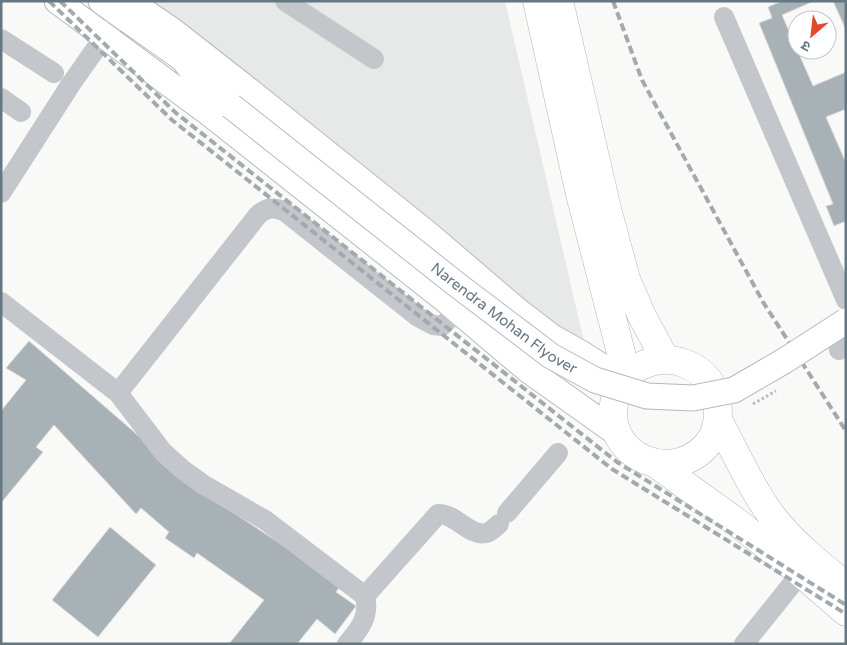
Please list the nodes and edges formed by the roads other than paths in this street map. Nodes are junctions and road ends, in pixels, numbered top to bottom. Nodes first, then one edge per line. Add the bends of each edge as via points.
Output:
1 (57, 1) edge
2 (74, 1) edge
3 (101, 1) edge
4 (129, 1) edge
5 (285, 1) edge
6 (537, 1) edge
7 (559, 1) edge
8 (724, 17) dead end
9 (107, 32) junction
10 (1, 39) edge
11 (374, 59) dead end
12 (54, 72) dead end
13 (202, 84) junction
14 (1, 98) edge
15 (21, 112) dead end
16 (1, 193) edge
17 (846, 299) edge
18 (1, 302) edge
19 (458, 310) junction
20 (846, 321) edge
21 (665, 360) junction
22 (625, 378) junction
23 (118, 393) junction
24 (718, 420) junction
25 (618, 434) junction
26 (558, 453) dead end
27 (656, 464) junction
28 (801, 573) junction
29 (846, 586) edge
30 (366, 596) junction
31 (846, 612) edge
32 (352, 642) edge
33 (744, 644) edge

1 - 9 main road
2 - 9 main road
3 - 13 main road, Narendra Mohan Flyover via 183,59
4 - 22 main road via 173,31 428,234 518,312 552,337
5 - 11 street
6 - 22 highway
7 - 21 highway via 626,279
8 - 17 street
9 - 13 main road, Narendra Mohan Flyover via 174,75
9 - 16 street
9 - 19 main road
10 - 12 street
13 - 20 main road, Narendra Mohan Flyover, bridge via 543,350 595,380 647,396 693,398 734,390
14 - 15 street
18 - 23 street
19 - 23 street via 442,326 433,325 418,317 284,211 267,209 258,215
19 - 25 main road via 528,370
21 - 22 highway via 638,367
21 - 24 highway via 694,368 706,378 714,390
22 - 25 highway via 613,406
23 - 30 street via 163,452 183,470 265,520
24 - 27 highway via 713,436 696,455 673,464
24 - 29 highway via 763,502 780,525 807,554
25 - 27 highway via 627,448
26 - 30 street via 488,533 476,533 448,515 438,514
27 - 28 highway
28 - 31 highway
28 - 33 street
30 - 32 street via 368,608

